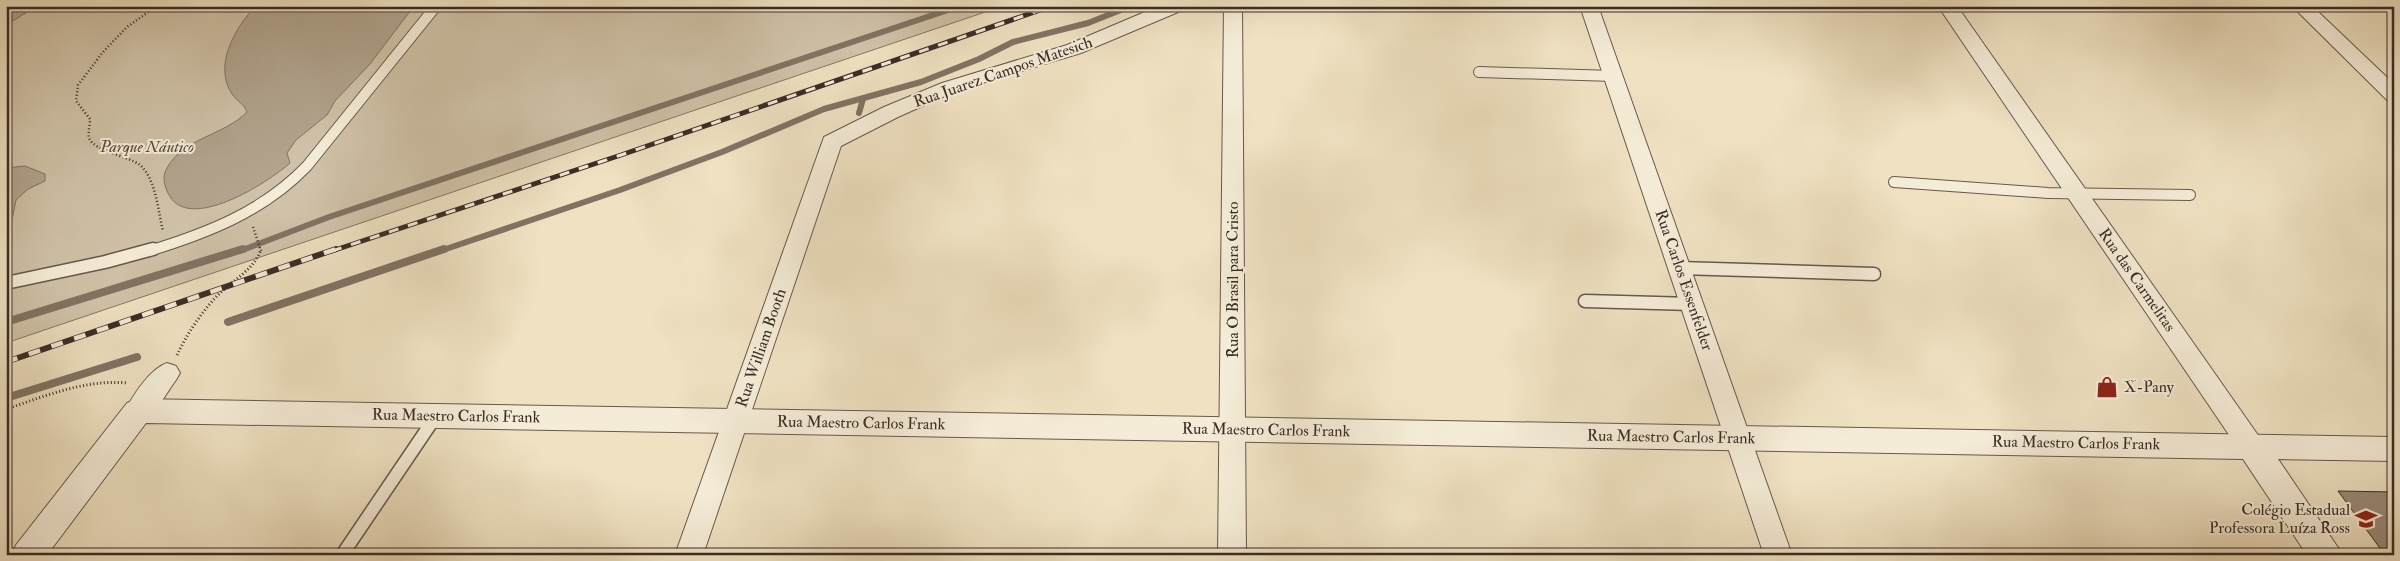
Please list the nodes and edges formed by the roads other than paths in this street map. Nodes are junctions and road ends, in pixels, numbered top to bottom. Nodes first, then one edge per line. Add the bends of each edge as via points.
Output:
1 (436, 6) edge
2 (1176, 6) edge
3 (1233, 6) edge
4 (1590, 6) edge
5 (1947, 6) edge
6 (2301, 6) edge
7 (1478, 72) dead end
8 (1614, 76) junction
9 (2394, 96) edge
10 (832, 142) joint
11 (1894, 182) dead end
12 (2076, 193) junction
13 (2190, 195) dead end
14 (1679, 268) junction
15 (1874, 274) dead end
16 (6, 283) edge
17 (1585, 301) dead end
18 (1692, 304) junction
19 (167, 373) road end
20 (138, 411) junction
21 (436, 416) junction
22 (736, 421) junction
23 (1232, 429) junction
24 (1738, 438) junction
25 (2251, 446) junction
26 (2394, 449) edge
27 (28, 555) edge
28 (342, 555) edge
29 (689, 555) edge
30 (1232, 555) edge
31 (1778, 555) edge
32 (2326, 555) edge

1 - 16 lane via 307,166 265,202 195,236
2 - 10 street, Rua Juarez Campos Matesich via 1074,49 950,87
3 - 23 street, Rua O Brasil para Cristo
4 - 8 street, Rua Carlos Essenfelder
5 - 12 street, Rua das Carmelitas
6 - 9 street
7 - 8 lane
8 - 14 street, Rua Carlos Essenfelder
10 - 22 street, Rua William Booth
11 - 12 lane
12 - 13 lane
12 - 25 street, Rua das Carmelitas
14 - 15 lane
14 - 18 street, Rua Carlos Essenfelder
17 - 18 lane
18 - 24 street, Rua Carlos Essenfelder
19 - 20 street
20 - 21 street, Rua Maestro Carlos Frank
20 - 27 street
21 - 22 street, Rua Maestro Carlos Frank
21 - 28 lane
22 - 23 street, Rua Maestro Carlos Frank
22 - 29 street, Rua William Booth
23 - 24 street, Rua Maestro Carlos Frank
23 - 30 street, Rua O Brasil para Cristo
24 - 25 street, Rua Maestro Carlos Frank
24 - 31 street, Rua Carlos Essenfelder
25 - 26 street, Rua Maestro Carlos Frank
25 - 32 street, Rua das Carmelitas

